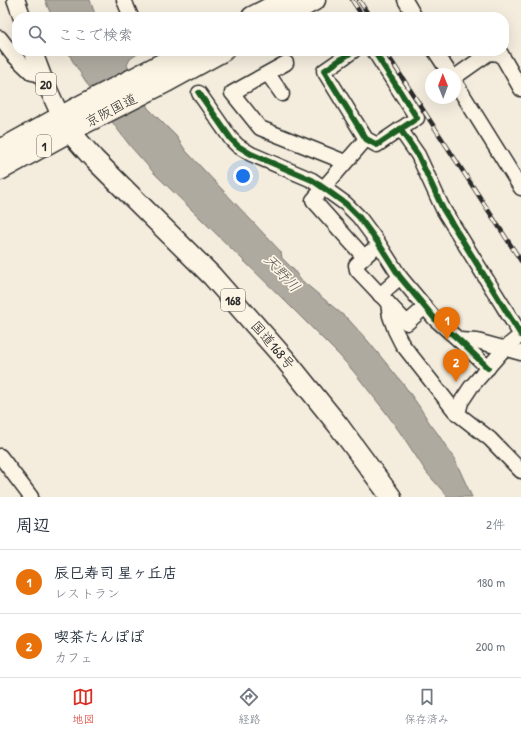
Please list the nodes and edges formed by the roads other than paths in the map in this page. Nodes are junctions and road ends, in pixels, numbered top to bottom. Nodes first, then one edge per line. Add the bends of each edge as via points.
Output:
1 (16, 0) edge
2 (124, 0) edge
3 (284, 0) edge
4 (315, 0) edge
5 (405, 0) edge
6 (20, 12) edge
7 (129, 12) edge
8 (261, 12) edge
9 (293, 12) edge
10 (412, 12) edge
11 (0, 38) edge
12 (12, 54) edge
13 (14, 56) edge
14 (35, 56) edge
15 (182, 56) edge
16 (210, 56) edge
17 (346, 56) edge
18 (377, 56) edge
19 (438, 56) edge
20 (483, 56) edge
21 (502, 56) edge
22 (286, 63) dead end
23 (446, 68) edge
24 (461, 72) edge
25 (164, 73) junction
26 (268, 74) junction
27 (42, 75) junction
28 (521, 89) edge
29 (461, 92) edge
30 (199, 93) dead end
31 (282, 94) dead end
32 (65, 124) junction
33 (400, 129) junction
34 (366, 139) junction
35 (0, 150) edge
36 (345, 162) junction
37 (0, 170) edge
38 (323, 188) junction
39 (521, 188) edge
40 (379, 244) junction
41 (364, 257) junction
42 (400, 277) junction
43 (384, 299) junction
44 (425, 307) junction
45 (521, 335) edge
46 (459, 340) junction
47 (505, 348) junction
48 (521, 353) edge
49 (488, 368) junction
50 (458, 414) junction
51 (0, 456) edge
52 (521, 471) edge
53 (31, 497) edge
54 (390, 497) edge

1 - 6 main road
2 - 7 street
3 - 8 highway
4 - 9 highway
5 - 10 street
11 - 12 street
13 - 27 street via 32,73
14 - 27 main road, 20
15 - 25 highway, 京阪国道 / 1
16 - 25 highway, 京阪国道 / 1
17 - 34 street via 324,71
18 - 33 street via 417,118
19 - 23 street
20 - 24 street
21 - 28 street
22 - 26 street
25 - 32 highway, 京阪国道 / 1
26 - 31 street
26 - 36 street via 232,93 260,128
27 - 32 main road, 20
29 - 39 street
30 - 38 street via 238,146 312,180
32 - 35 highway, 京阪国道 / 1
32 - 37 highway, 京阪国道 / 1
32 - 54 highway, 国道168号 / 168 via 94,159 212,276 284,358 338,425
33 - 34 street via 377,145
33 - 45 street via 418,155 443,209
34 - 36 street
36 - 38 street
38 - 40 street via 359,217
38 - 41 street via 313,200
40 - 41 street
40 - 42 street
41 - 43 street via 356,265 357,270
42 - 43 street
42 - 44 street
43 - 44 street via 407,323
43 - 50 street via 402,344
44 - 46 street
45 - 47 street
46 - 47 street via 477,341
46 - 49 street
47 - 48 street
47 - 49 street
49 - 50 street via 461,402
50 - 52 street via 490,439
51 - 53 street

